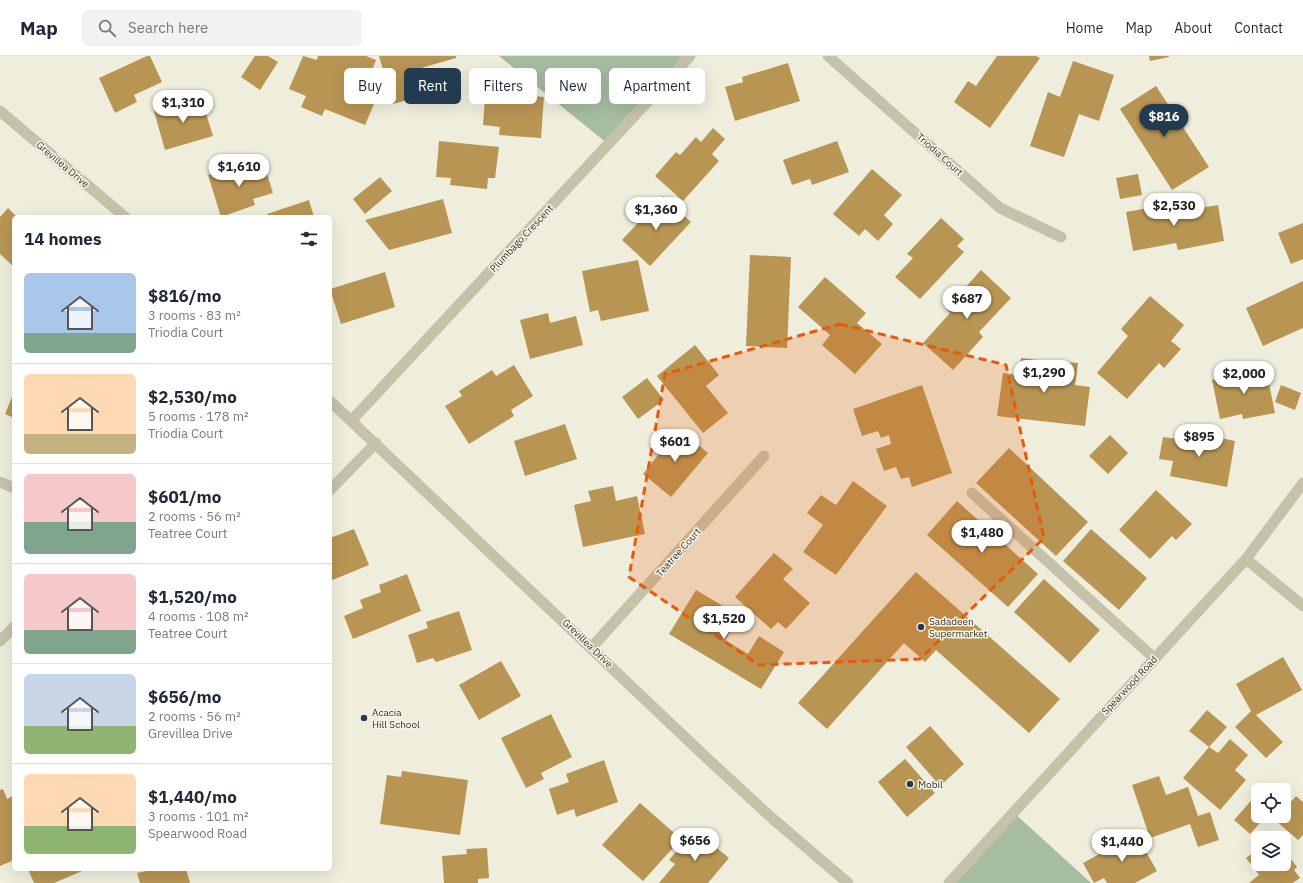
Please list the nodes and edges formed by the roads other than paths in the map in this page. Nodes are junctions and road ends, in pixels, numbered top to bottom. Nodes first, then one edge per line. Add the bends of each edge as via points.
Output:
1 (690, 56) edge
2 (828, 56) edge
3 (0, 111) edge
4 (123, 215) edge
5 (1061, 237) dead end
6 (332, 403) edge
7 (352, 420) junction
8 (376, 443) junction
9 (764, 456) dead end
10 (0, 482) edge
11 (1303, 483) edge
12 (12, 487) edge
13 (332, 488) edge
14 (972, 493) dead end
15 (1246, 559) junction
16 (1303, 606) edge
17 (12, 629) edge
18 (0, 641) edge
19 (592, 647) junction
20 (1154, 658) junction
21 (848, 883) edge
22 (949, 883) edge

1 - 7 street, Plumbago Crescent
2 - 5 street, Triodia Court via 1000,208
3 - 4 street, Grevillea Drive
6 - 7 street, Grevillea Drive
7 - 8 street, Grevillea Drive
8 - 13 street
8 - 19 street, Grevillea Drive
9 - 19 street, Teatree Court
10 - 12 street
11 - 15 street, Spearwood Road
14 - 20 street
15 - 16 street
15 - 20 street, Spearwood Road
17 - 18 street
19 - 21 street, Grevillea Drive via 773,819
20 - 22 street, Spearwood Road

